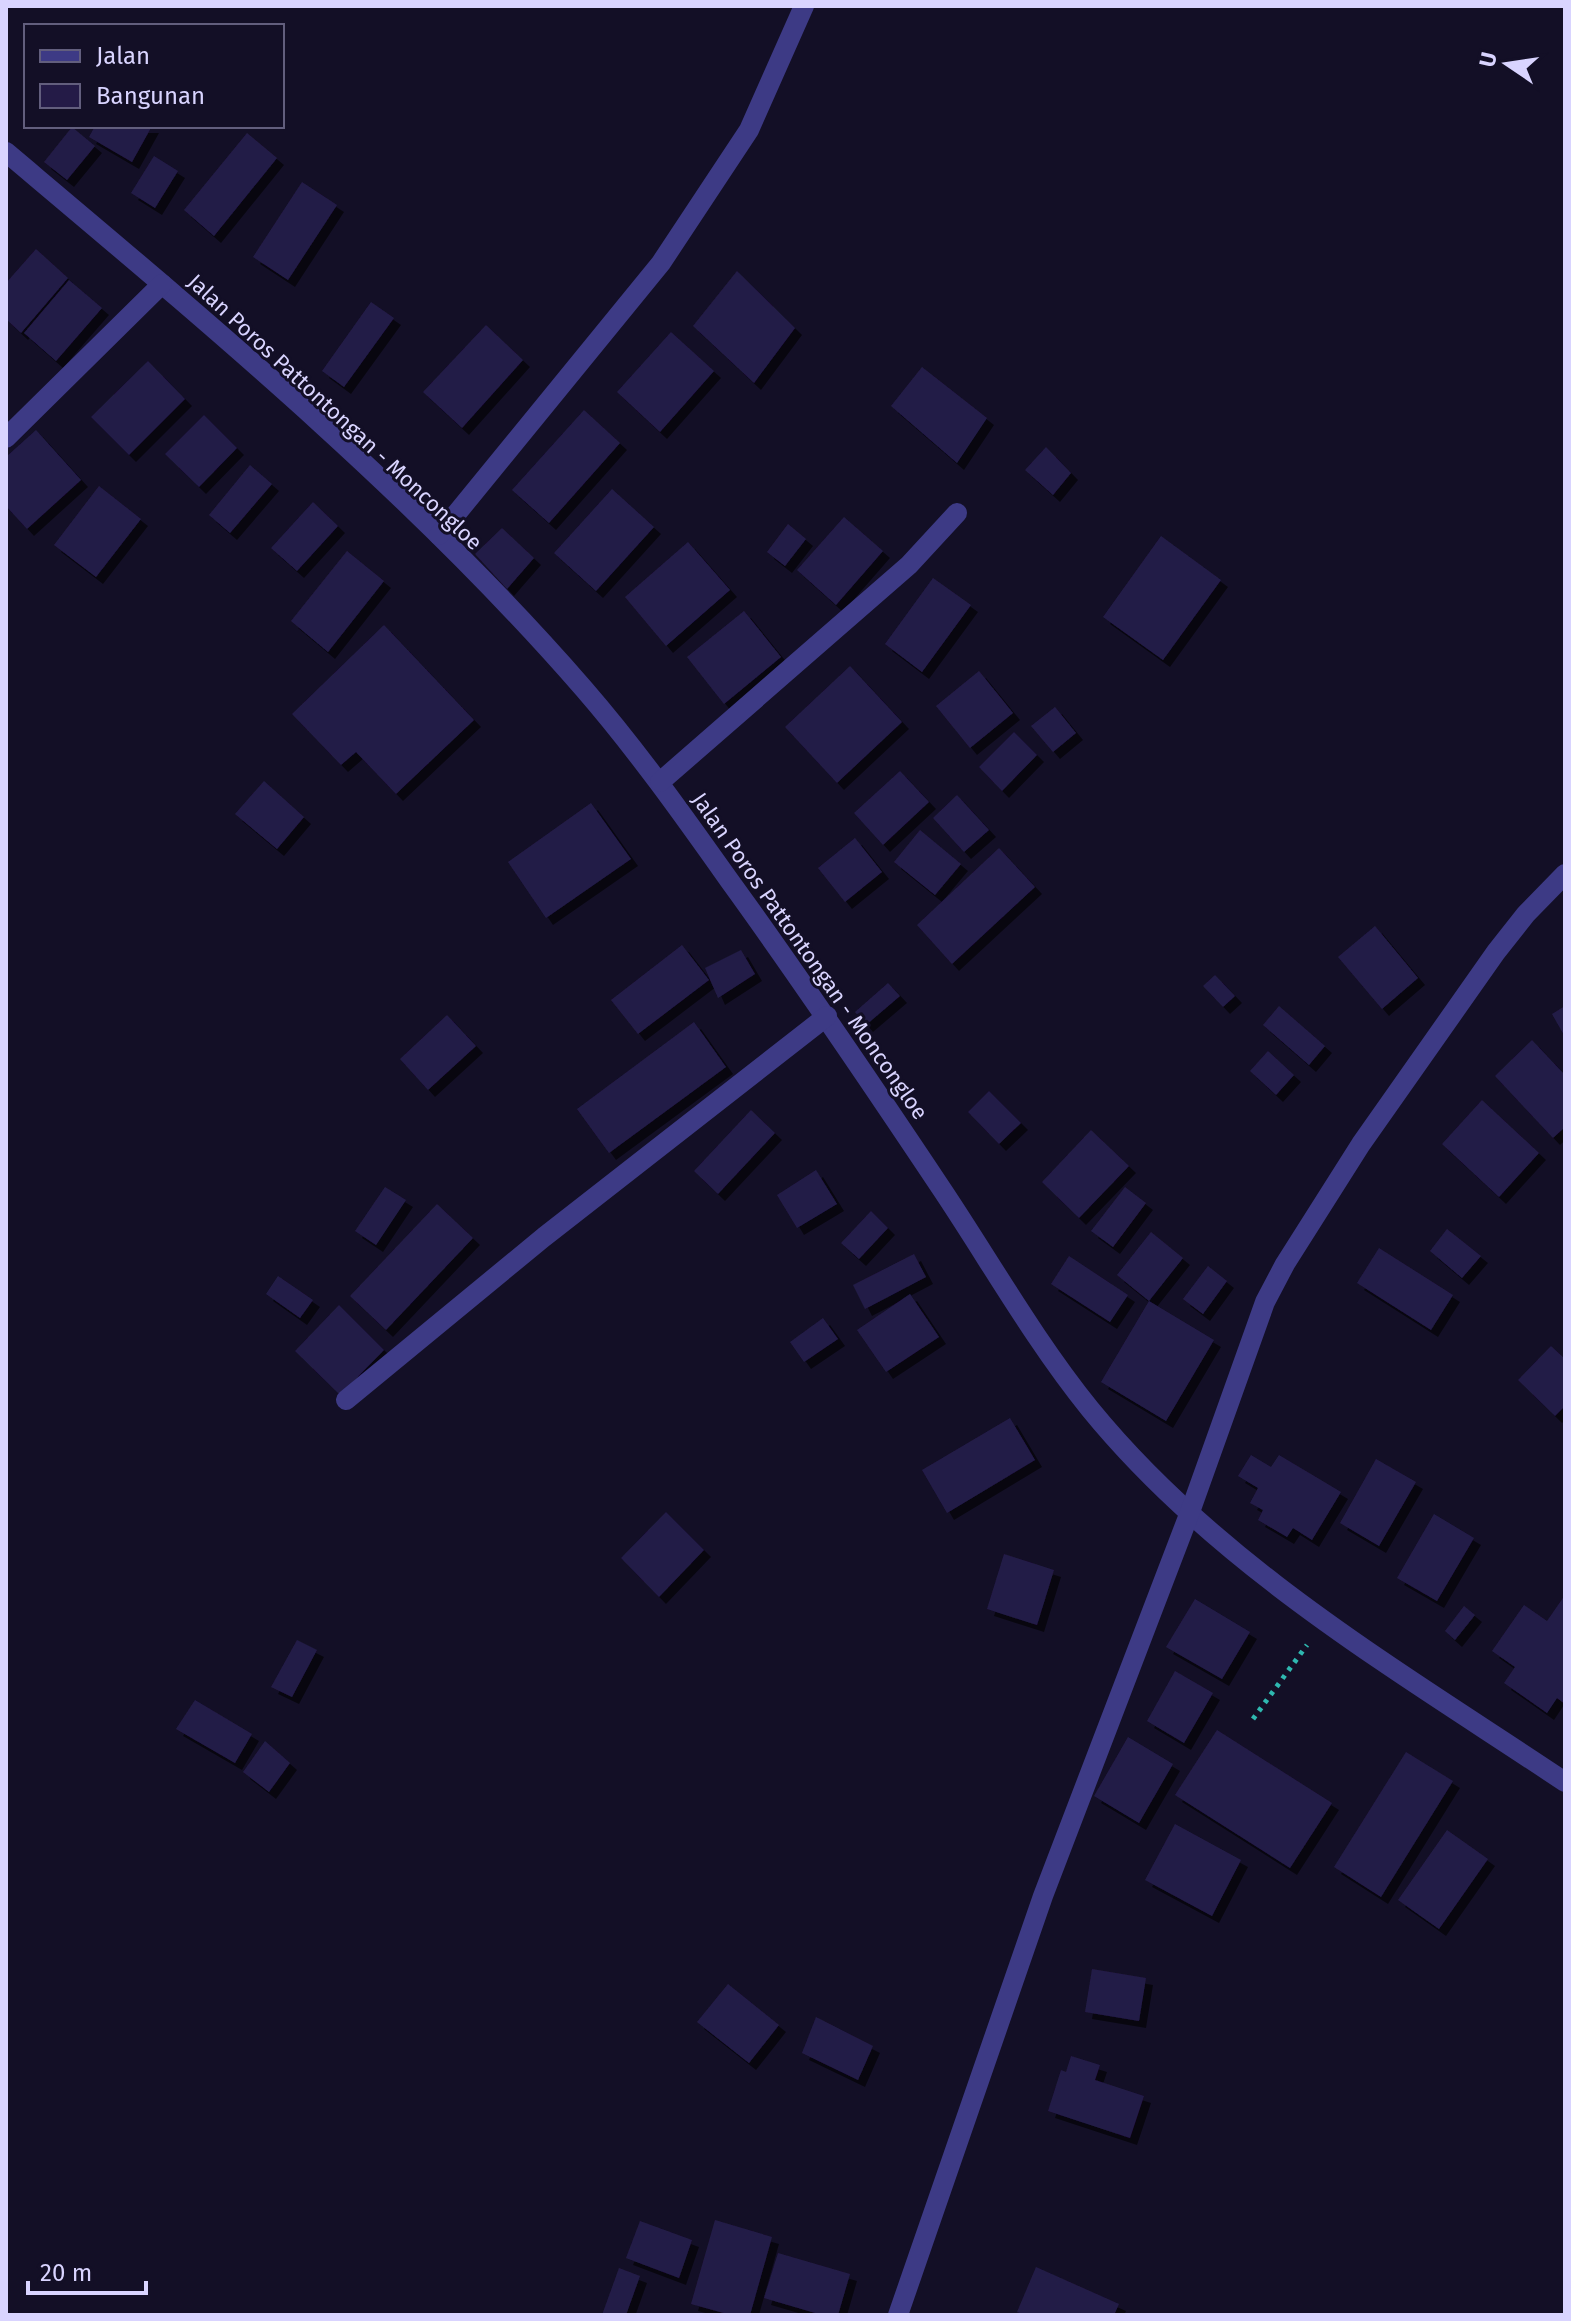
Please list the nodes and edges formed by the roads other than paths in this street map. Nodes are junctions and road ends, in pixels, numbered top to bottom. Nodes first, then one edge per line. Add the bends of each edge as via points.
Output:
1 (804, 6) edge
2 (6, 152) edge
3 (162, 284) junction
4 (6, 438) edge
5 (957, 513) dead end
6 (439, 535) junction
7 (660, 782) junction
8 (1565, 874) edge
9 (827, 1016) junction
10 (346, 1400) dead end
11 (1190, 1512) junction
12 (1565, 1782) edge
13 (898, 2315) edge

1 - 6 street via 749,130 661,263
2 - 3 street, Jalan Poros Pattontongan - Moncongloe
3 - 4 street
3 - 6 street, Jalan Poros Pattontongan - Moncongloe
5 - 7 street via 909,565
6 - 7 street, Jalan Poros Pattontongan - Moncongloe via 586,691
7 - 9 street, Jalan Poros Pattontongan - Moncongloe
8 - 11 street via 1496,952 1361,1144 1285,1264 1253,1331
9 - 10 street
9 - 11 street, Jalan Poros Pattontongan - Moncongloe via 1050,1354 1091,1410
11 - 12 street, Jalan Poros Pattontongan - Moncongloe via 1324,1621
11 - 13 street via 1043,1896

